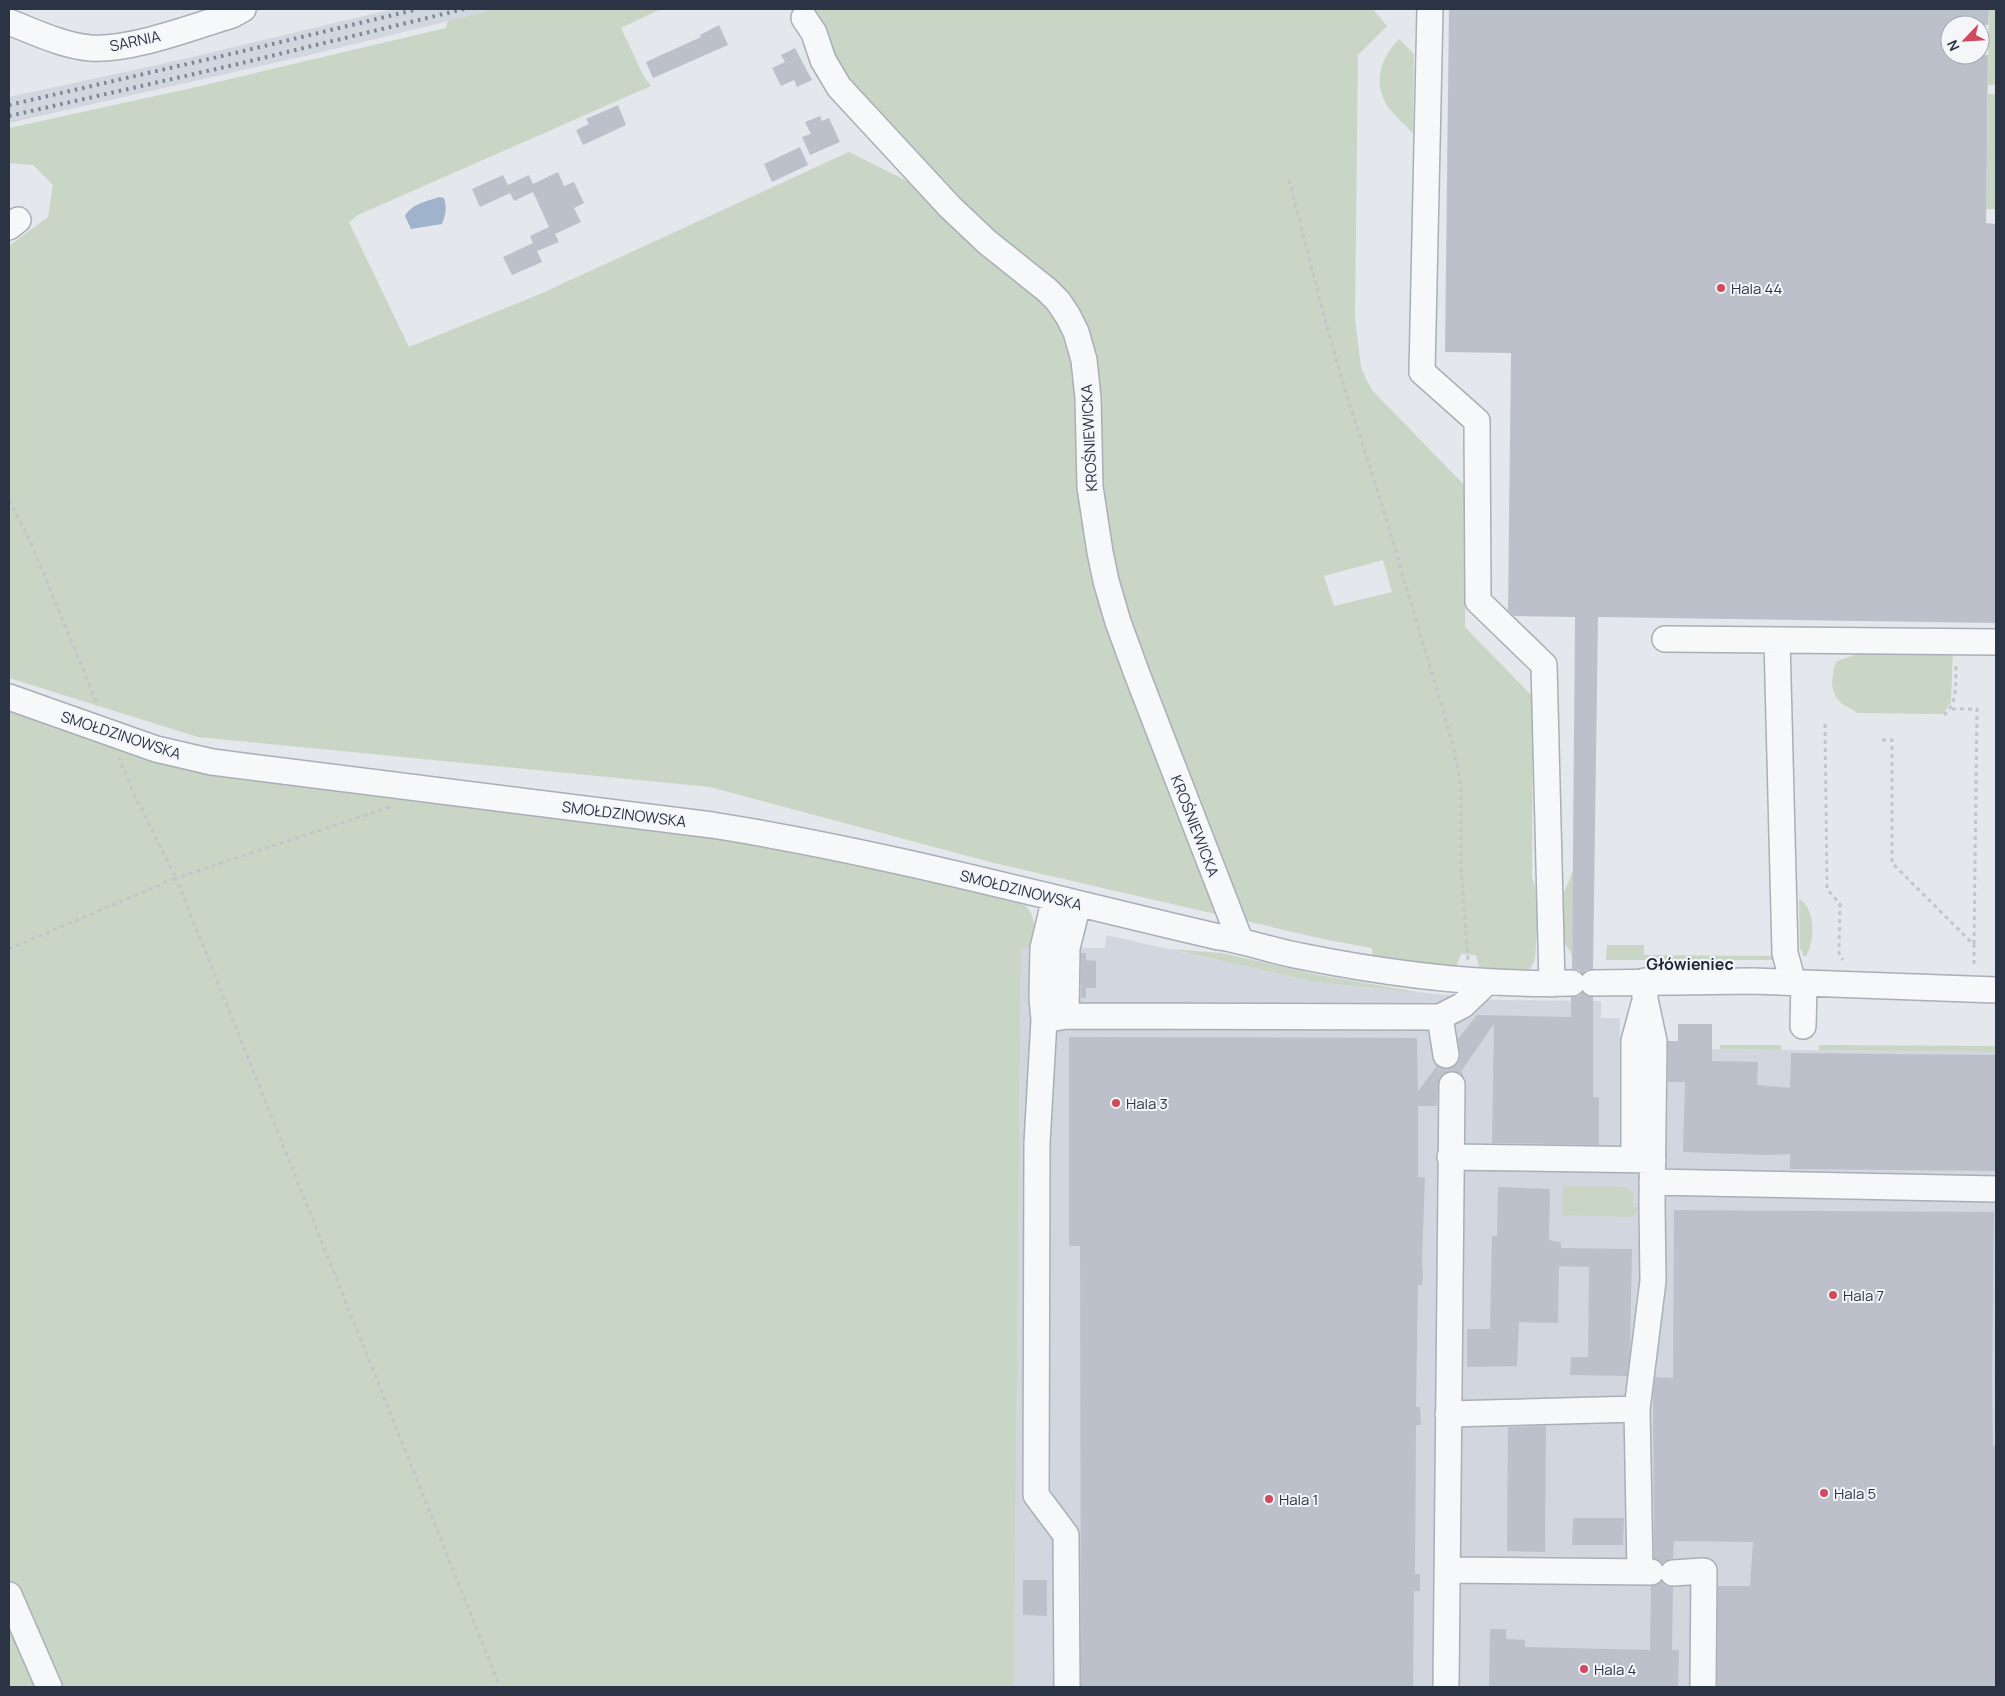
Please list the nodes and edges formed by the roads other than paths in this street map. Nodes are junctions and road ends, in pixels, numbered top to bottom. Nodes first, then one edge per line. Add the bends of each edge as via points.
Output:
1 (243, 9) edge
2 (1430, 9) edge
3 (804, 18) dead end
4 (21, 20) edge
5 (1665, 638) dead end
6 (1777, 640) junction
7 (1996, 642) edge
8 (9, 697) edge
9 (1066, 901) junction
10 (1240, 940) junction
11 (1478, 982) junction
12 (1572, 983) junction
13 (1798, 983) junction
14 (1645, 990) junction
15 (1996, 990) edge
16 (1440, 1017) junction
17 (1055, 1018) junction
18 (1803, 1026) dead end
19 (1446, 1055) tunnel mouth
20 (1452, 1085) tunnel mouth
21 (1450, 1157) junction
22 (1646, 1167) junction
23 (1996, 1189) edge
24 (1637, 1409) junction
25 (1448, 1414) junction
26 (1447, 1570) junction
27 (1655, 1572) junction
28 (9, 1595) edge
29 (49, 1687) edge
30 (1067, 1687) edge
31 (1446, 1687) edge
32 (1703, 1687) edge

1 - 4 street, SARNIA via 124,46 104,48 56,41
2 - 12 street via 1422,372 1477,422 1478,601 1544,665
3 - 10 street, KROŚNIEWICKA via 839,88 950,207 1058,300 1076,332 1084,360 1088,398 1090,487 1109,589 1158,731
5 - 6 street
6 - 7 street
6 - 13 street via 1784,953
8 - 9 street, SMOŁDZINOWSKA via 156,749 212,762 786,836
9 - 10 street, SMOŁDZINOWSKA
9 - 17 street via 1067,948
10 - 11 street, SMOŁDZINOWSKA via 1306,958 1357,967
11 - 12 street, SMOŁDZINOWSKA
11 - 16 street via 1464,1005
12 - 14 street, SMOŁDZINOWSKA
13 - 14 street, SMOŁDZINOWSKA
13 - 15 street, SMOŁDZINOWSKA
13 - 18 street
14 - 22 street via 1634,1041
16 - 17 street
16 - 19 street
17 - 30 street via 1037,1143 1036,1495 1066,1535
20 - 21 street
21 - 22 street
21 - 25 street
22 - 23 street
22 - 24 street via 1653,1281
24 - 25 street
24 - 27 street
25 - 26 street
26 - 27 street
26 - 31 street
27 - 32 street via 1704,1572
28 - 29 street

